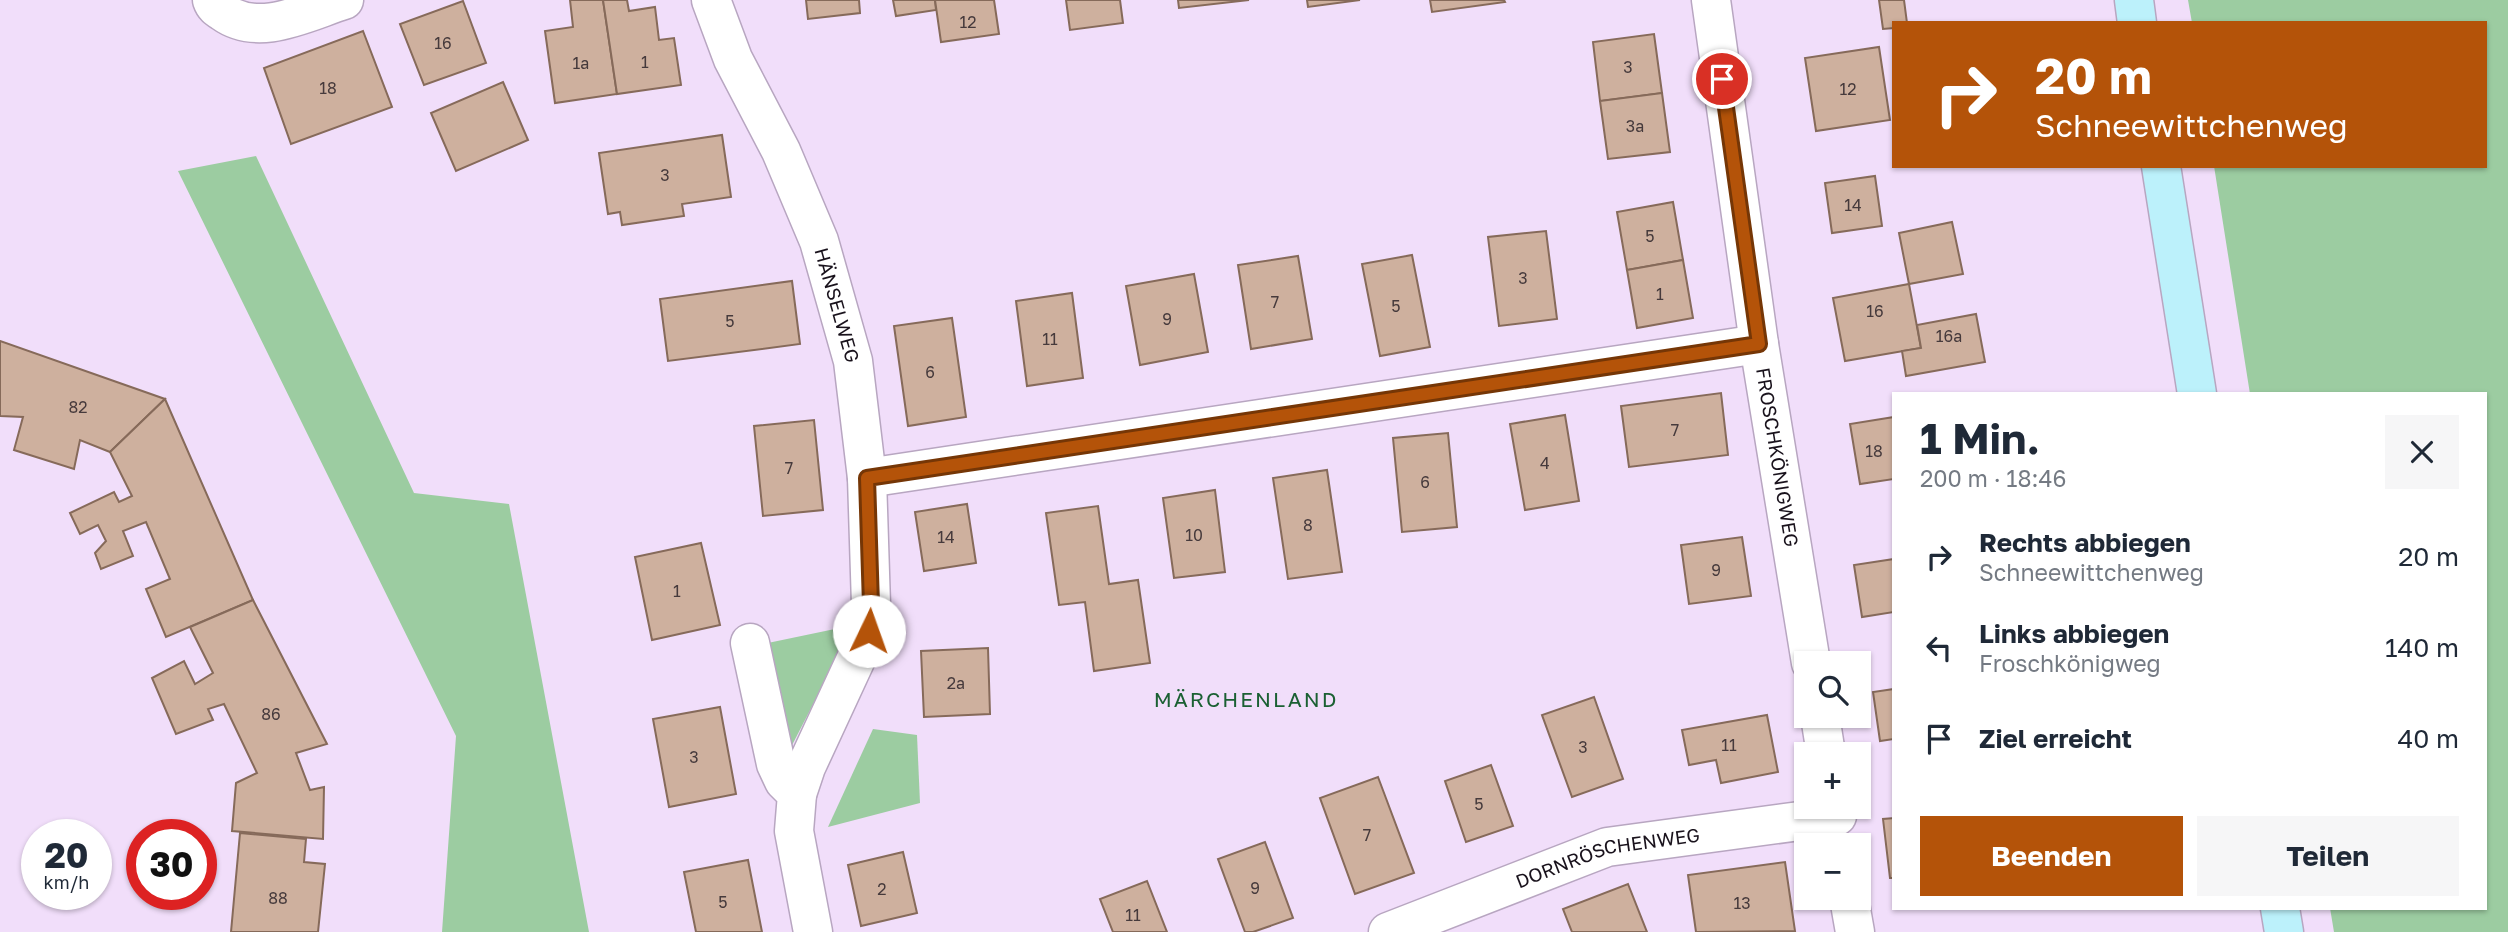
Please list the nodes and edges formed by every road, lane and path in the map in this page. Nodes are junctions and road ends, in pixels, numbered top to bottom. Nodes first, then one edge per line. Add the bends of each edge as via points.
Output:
1 (212, 0) edge
2 (344, 0) edge
3 (711, 0) edge
4 (1711, 0) edge
5 (2134, 0) edge
6 (2137, 21) edge
7 (2161, 168) edge
8 (1759, 344) junction
9 (2197, 392) edge
10 (867, 478) junction
11 (750, 643) dead end
12 (1809, 651) edge
13 (797, 794) junction
14 (1838, 823) edge
15 (1851, 910) edge
16 (2280, 910) edge
17 (813, 932) edge
18 (1388, 932) edge
19 (1855, 932) edge
20 (2284, 932) edge

1 - 2 street via 229,17 249,24 270,23
3 - 10 street, HÄNSELWEG via 733,59 781,150 819,241 853,361
4 - 8 street, FROSCHKÖNIGWEG
5 - 6 main road
7 - 9 main road
8 - 10 street
8 - 12 street, FROSCHKÖNIGWEG
10 - 13 street, HÄNSELWEG via 869,631
11 - 13 street via 776,764
13 - 17 street via 794,831
14 - 18 street, DORNRÖSCHENWEG via 1607,848
15 - 19 street
16 - 20 main road

